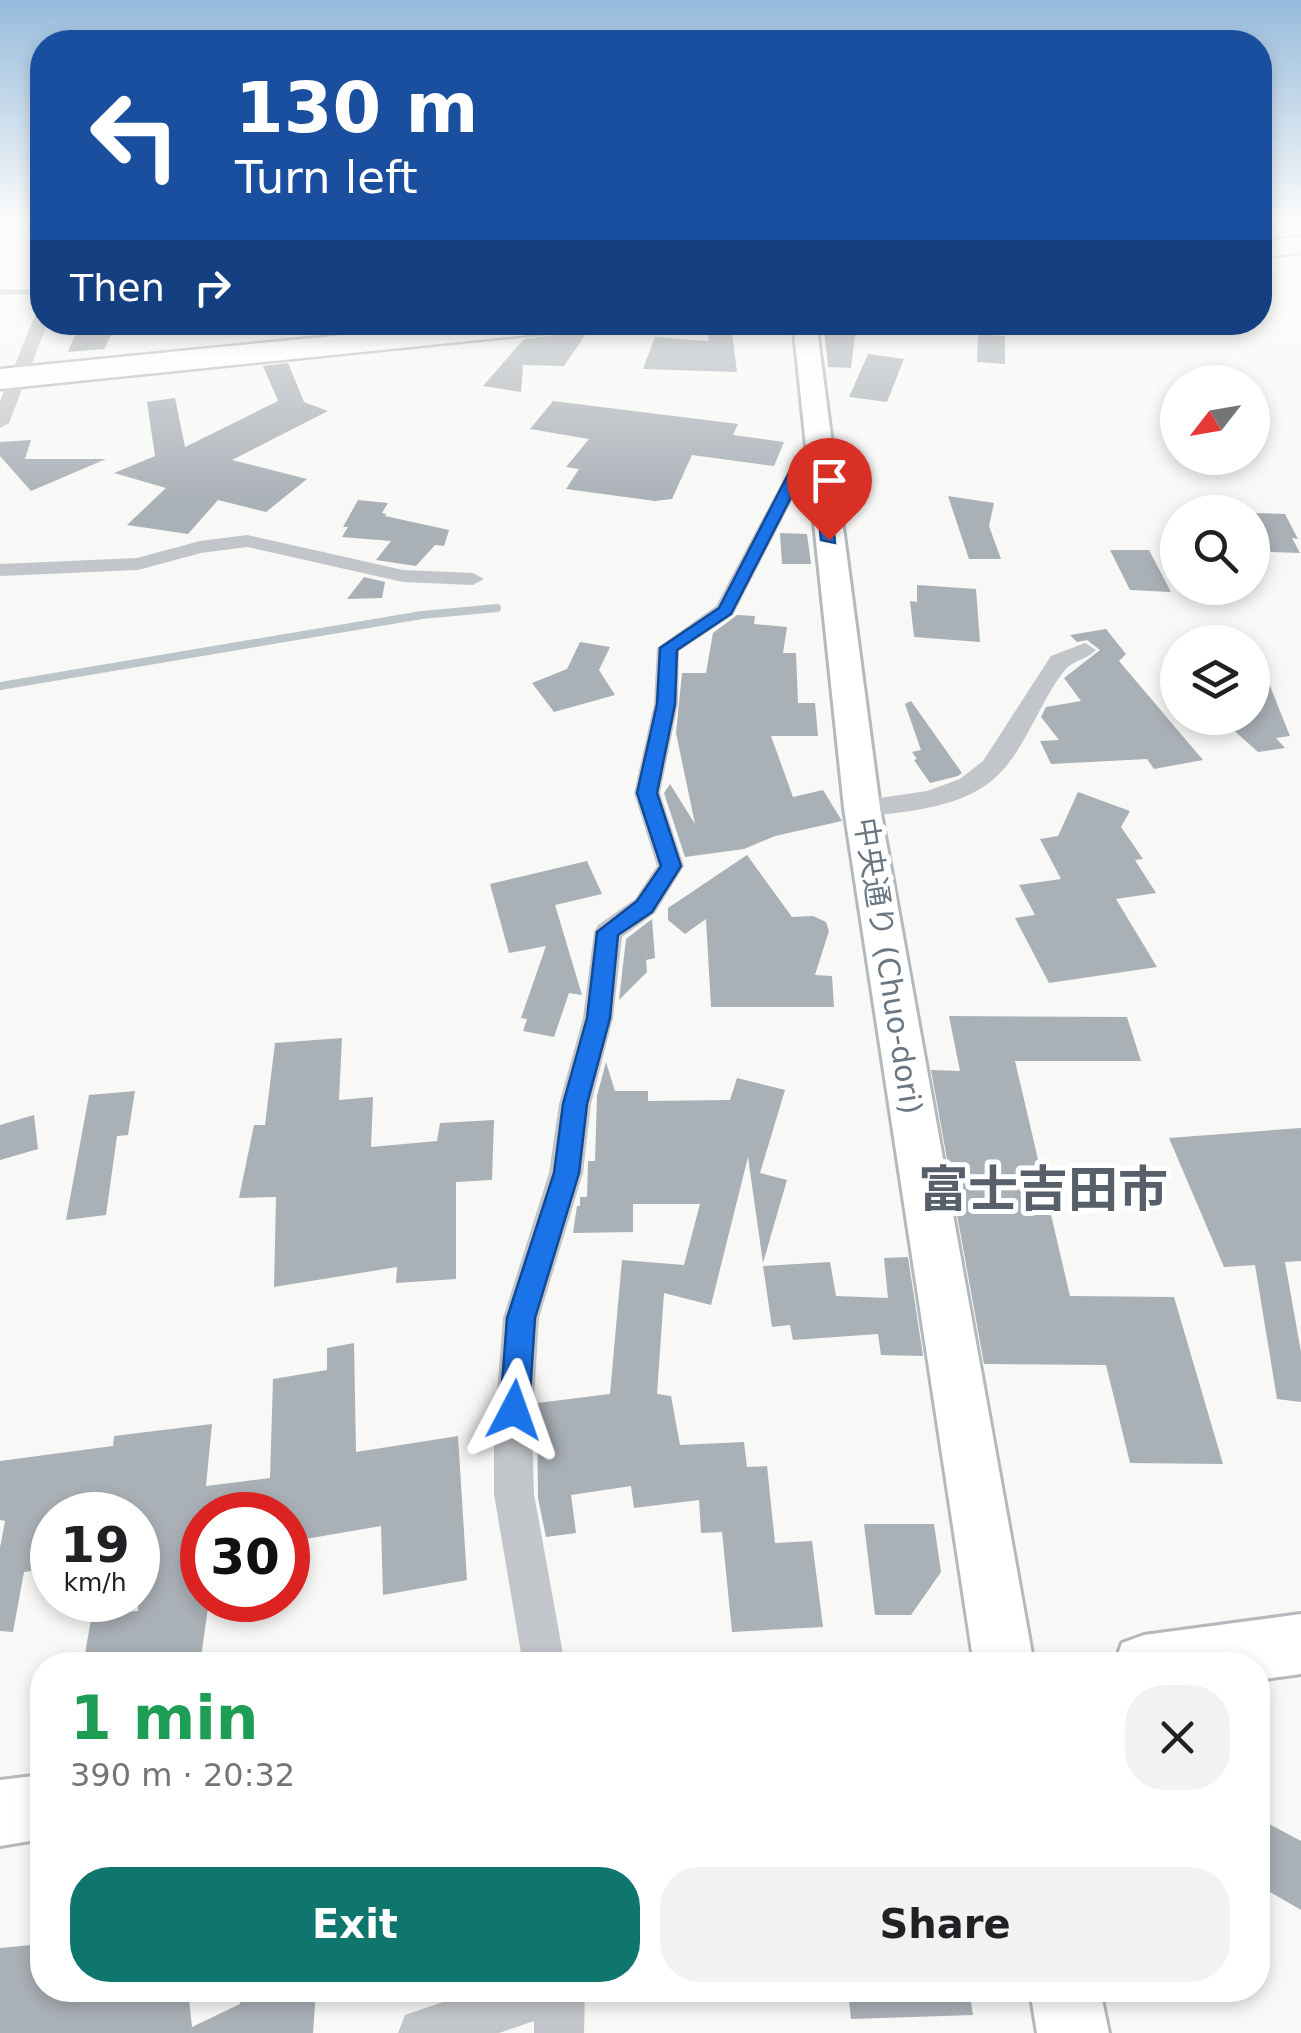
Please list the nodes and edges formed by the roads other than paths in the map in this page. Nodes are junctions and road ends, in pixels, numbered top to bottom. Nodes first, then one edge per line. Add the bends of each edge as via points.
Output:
1 (32, 335) edge
2 (356, 335) edge
3 (428, 335) edge
4 (805, 335) edge
5 (10, 374) edge
6 (0, 422) edge
7 (820, 463) junction
8 (0, 570) edge
9 (473, 580) dead end
10 (1085, 650) dead end
11 (862, 808) junction
12 (1301, 1644) edge
13 (542, 1652) edge
14 (1002, 1652) edge
15 (1241, 1652) edge
16 (30, 1809) edge
17 (0, 1813) edge
18 (520, 2002) edge
19 (557, 2002) edge
20 (1067, 2002) edge
21 (423, 2033) edge
22 (558, 2033) edge
23 (1073, 2033) edge

1 - 5 street
2 - 5 highway
3 - 5 highway
4 - 7 street, 中央通り (Chuo-dori)
5 - 6 street
7 - 11 street, 中央通り (Chuo-dori)
7 - 13 street via 797,471 726,610 668,648 666,704 647,793 671,866 644,906 608,932 566,1173 521,1318 514,1494
8 - 9 street via 138,564 247,541 404,576
10 - 11 street via 1059,660 992,766 969,785 930,799
11 - 14 street, 中央通り (Chuo-dori)
12 - 15 street
16 - 17 street
18 - 21 street
19 - 22 street
20 - 23 street

